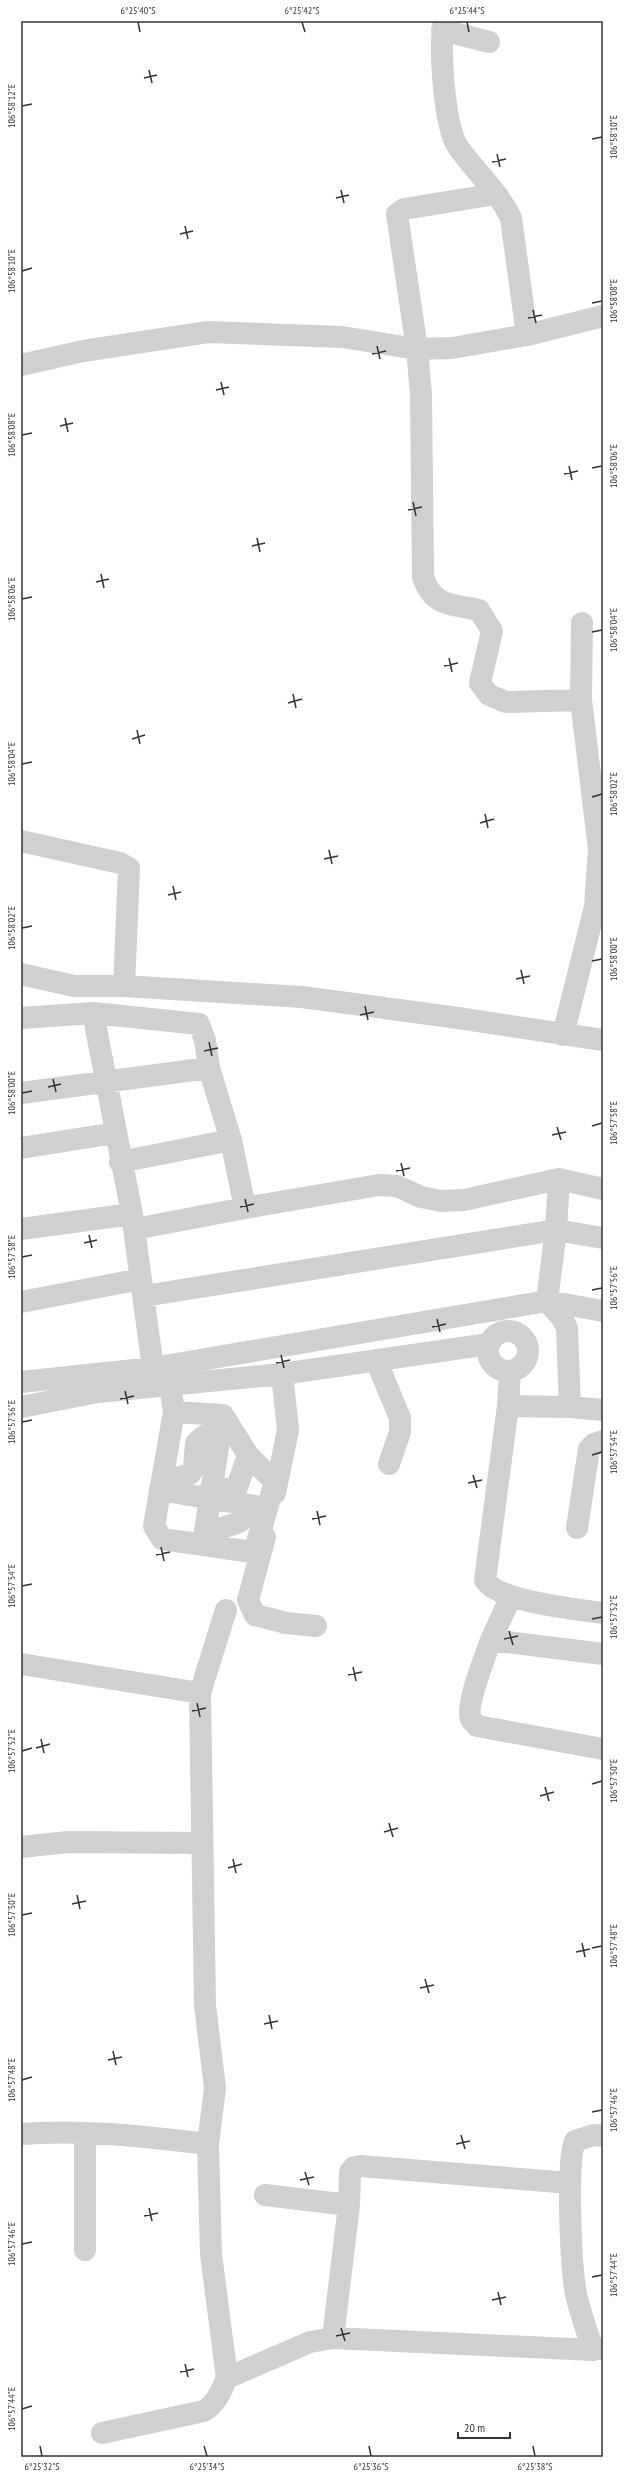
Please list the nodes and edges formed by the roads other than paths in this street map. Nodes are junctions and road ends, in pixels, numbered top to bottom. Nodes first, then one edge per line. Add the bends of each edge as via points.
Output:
1 (443, 26) edge
2 (489, 42) dead end
3 (496, 194) junction
4 (603, 316) edge
5 (527, 335) junction
6 (417, 349) junction
7 (21, 365) edge
8 (582, 623) dead end
9 (581, 700) junction
10 (595, 742) edge
11 (21, 840) edge
12 (21, 974) edge
13 (124, 986) junction
14 (93, 1013) junction
15 (21, 1018) edge
16 (563, 1035) junction
17 (603, 1040) edge
18 (209, 1068) junction
19 (107, 1081) junction
20 (21, 1093) edge
21 (115, 1132) junction
22 (231, 1140) junction
23 (21, 1148) edge
24 (120, 1162) junction
25 (559, 1179) junction
26 (603, 1189) edge
27 (245, 1208) junction
28 (134, 1222) junction
29 (21, 1229) edge
30 (556, 1230) junction
31 (603, 1238) edge
32 (143, 1287) junction
33 (547, 1301) junction
34 (21, 1302) edge
35 (603, 1311) edge
36 (488, 1344) junction
37 (376, 1360) junction
38 (153, 1368) junction
39 (510, 1372) junction
40 (282, 1374) junction
41 (21, 1382) edge
42 (170, 1385) junction
43 (508, 1406) junction
44 (21, 1407) edge
45 (570, 1407) junction
46 (603, 1410) edge
47 (174, 1412) junction
48 (221, 1422) junction
49 (603, 1441) edge
50 (248, 1455) junction
51 (389, 1464) dead end
52 (162, 1486) junction
53 (210, 1494) junction
54 (255, 1500) junction
55 (578, 1528) dead end
56 (212, 1545) junction
57 (511, 1596) junction
58 (226, 1610) dead end
59 (603, 1613) edge
60 (316, 1626) dead end
61 (491, 1640) junction
62 (603, 1654) edge
63 (21, 1664) edge
64 (200, 1693) junction
65 (603, 1749) edge
66 (202, 1843) junction
67 (21, 1847) edge
68 (21, 2134) edge
69 (85, 2134) junction
70 (603, 2136) edge
71 (208, 2144) junction
72 (570, 2183) junction
73 (265, 2195) dead end
74 (349, 2205) junction
75 (85, 2250) dead end
76 (333, 2338) junction
77 (598, 2349) edge
78 (227, 2378) junction
79 (102, 2433) dead end

1 - 2 street
1 - 3 street via 443,71 450,132 458,147
3 - 5 street via 511,218
3 - 6 street via 404,210 397,214
4 - 5 street
5 - 6 street via 452,348
6 - 7 street via 342,337 208,332 83,351
6 - 9 street via 423,472 423,577 427,589 433,597 445,603 479,610 489,624 492,631 480,683 489,695 506,702
8 - 9 street
9 - 10 street
10 - 16 street via 599,849 595,907
11 - 13 street via 120,863 129,868
12 - 13 street via 74,986
13 - 16 street via 302,997 451,1016
14 - 15 street
14 - 18 street via 199,1024 205,1040
14 - 19 street
16 - 17 street
18 - 19 street
18 - 22 street
19 - 20 street
19 - 21 street
21 - 23 street
21 - 24 street
22 - 24 street
22 - 27 street
24 - 28 street
25 - 26 street
25 - 27 street via 464,1200 428,1198 397,1186 379,1185
25 - 30 street
27 - 28 street
28 - 29 street
28 - 32 street
30 - 31 street
30 - 32 street
30 - 33 street
32 - 34 street
32 - 38 street
33 - 35 street
33 - 38 street
33 - 45 street via 567,1328
36 - 37 street
36 - 39 street via 488,1358 492,1364
36 - 39 street via 501,1332 514,1332 524,1339 528,1356 521,1367
37 - 40 street
37 - 51 street via 400,1418 400,1432
38 - 41 street
39 - 43 street
40 - 42 street
40 - 60 street via 287,1416 286,1439 259,1565 248,1600 255,1615 286,1623
42 - 44 street via 98,1392
42 - 47 street
43 - 45 street
43 - 57 street via 485,1580 495,1591
45 - 46 street
47 - 48 street
47 - 52 street
48 - 50 street
48 - 52 street via 196,1443 194,1468 190,1474
48 - 53 street
49 - 55 street via 589,1449
50 - 54 street
50 - 54 street via 275,1482
52 - 53 street
52 - 56 street via 154,1526 157,1534 162,1539
53 - 54 street
53 - 56 street
54 - 56 street via 244,1519 218,1530
54 - 56 street via 255,1549 252,1552
57 - 59 street
57 - 61 street
58 - 64 street
61 - 62 street
61 - 65 street via 477,1679 470,1709 471,1719 477,1726
63 - 64 street
64 - 66 street
66 - 67 street via 68,1842
66 - 71 street via 205,2005 214,2088
68 - 69 street
69 - 71 street via 126,2135
69 - 75 street
70 - 72 street via 594,2135 575,2141 572,2148
71 - 78 street via 212,2254
72 - 74 street via 360,2166 350,2172
72 - 77 street via 576,2293
73 - 74 street
74 - 76 street
76 - 77 street
76 - 78 street via 310,2342
78 - 79 street via 212,2406 204,2411

